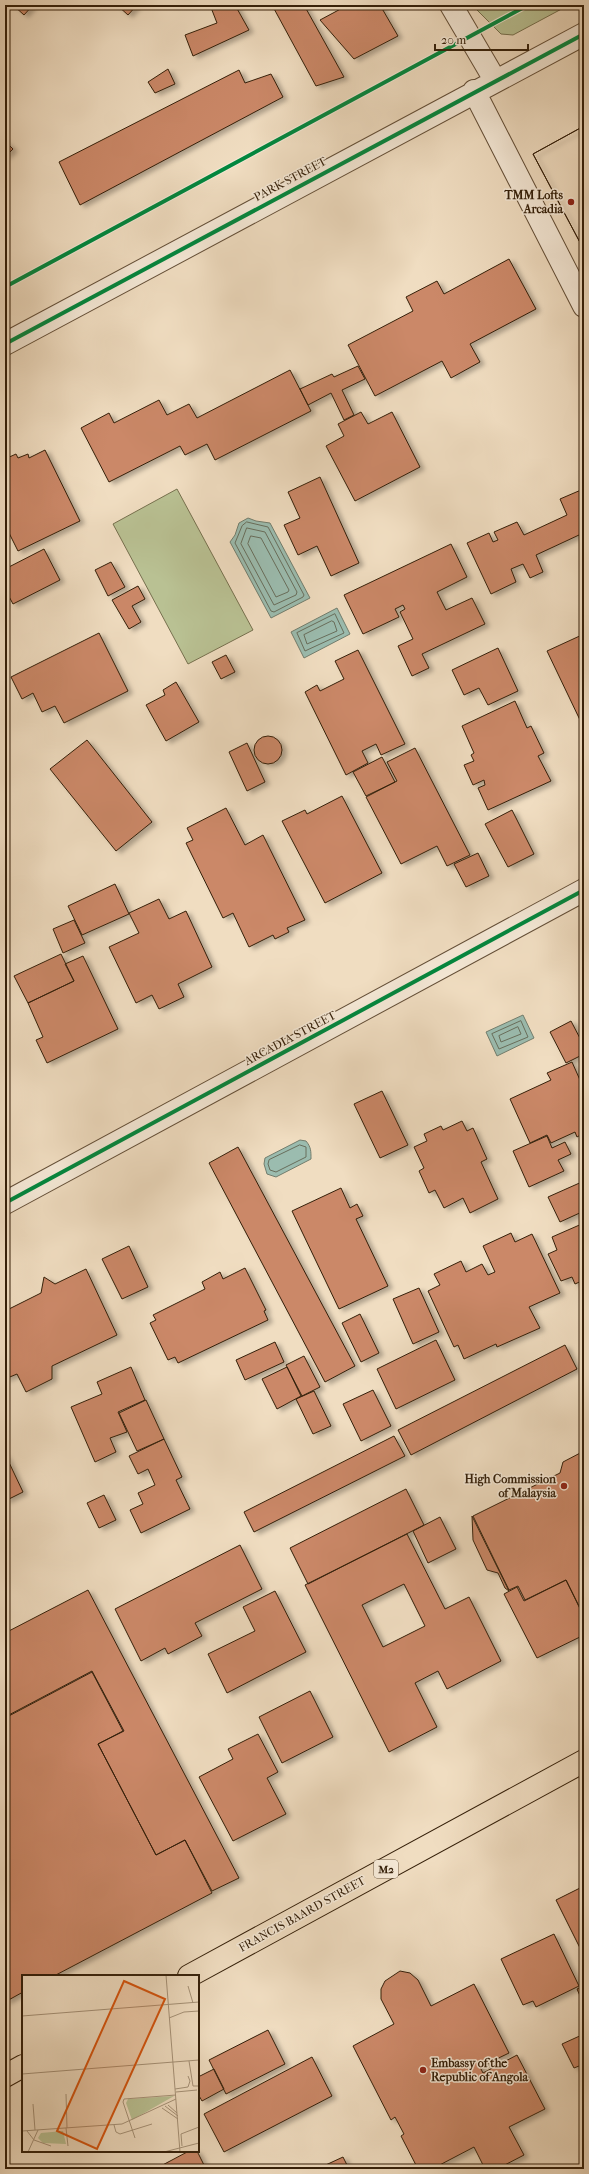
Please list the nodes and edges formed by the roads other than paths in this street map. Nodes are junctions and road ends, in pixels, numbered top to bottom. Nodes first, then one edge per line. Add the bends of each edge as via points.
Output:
1 (451, 5) edge
2 (584, 34) edge
3 (495, 80) junction
4 (474, 91) junction
5 (584, 306) edge
6 (5, 344) edge
7 (584, 890) edge
8 (5, 1203) edge
9 (584, 1761) edge
10 (191, 1975) edge
11 (22, 2067) edge
12 (5, 2076) edge

1 - 3 street
2 - 3 street, PARK STREET
3 - 4 street, PARK STREET
4 - 5 street
4 - 6 street, PARK STREET
7 - 8 street, ARCADIA STREET
9 - 10 main road, FRANCIS BAARD STREET / M2
11 - 12 main road

